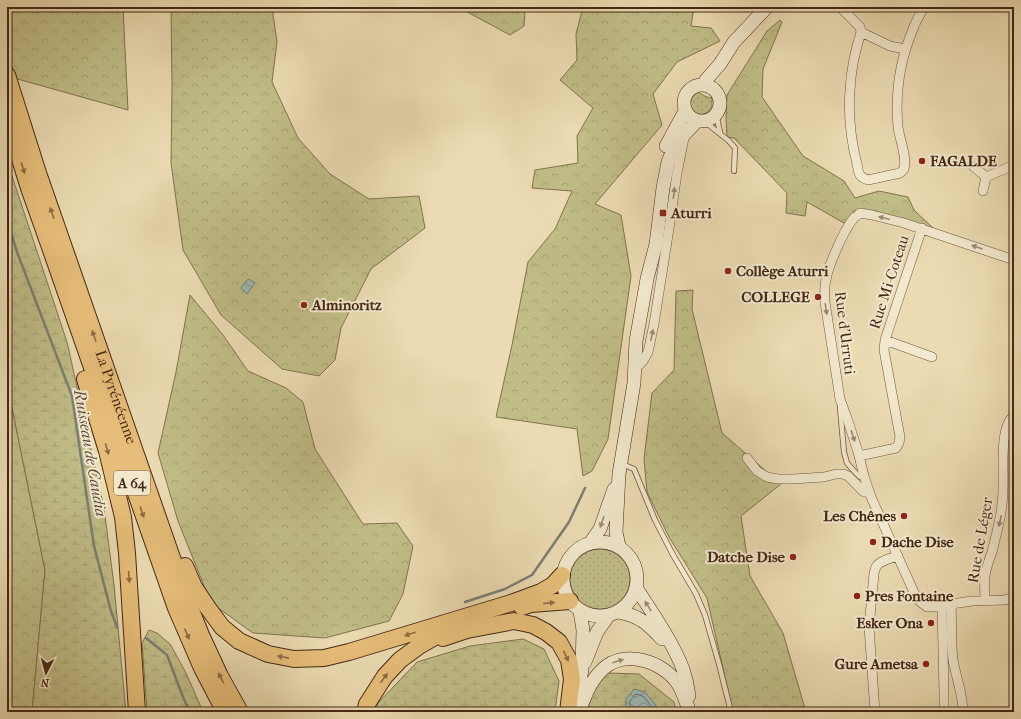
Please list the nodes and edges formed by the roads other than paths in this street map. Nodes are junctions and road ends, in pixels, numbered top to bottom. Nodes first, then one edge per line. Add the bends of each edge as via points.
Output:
1 (767, 7) edge
2 (840, 7) edge
3 (924, 7) edge
4 (861, 32) junction
5 (905, 49) junction
6 (720, 64) junction
7 (7, 75) edge
8 (703, 85) junction
9 (716, 92) junction
10 (685, 111) junction
11 (716, 114) junction
12 (7, 117) edge
13 (701, 121) junction
14 (720, 132) junction
15 (686, 133) junction
16 (1014, 165) edge
17 (974, 167) dead end
18 (734, 171) dead end
19 (922, 228) junction
20 (51, 250) junction
21 (1014, 260) edge
22 (647, 279) junction
23 (885, 340) junction
24 (932, 357) dead end
25 (635, 369) junction
26 (843, 407) junction
27 (1014, 416) edge
28 (859, 456) junction
29 (748, 458) dead end
30 (847, 463) junction
31 (620, 469) junction
32 (843, 474) junction
33 (864, 476) junction
34 (869, 491) junction
35 (148, 492) junction
36 (592, 542) junction
37 (619, 546) junction
38 (898, 556) junction
39 (562, 576) junction
40 (637, 589) junction
41 (1014, 598) edge
42 (985, 600) junction
43 (946, 605) junction
44 (575, 606) junction
45 (614, 614) junction
46 (419, 646) junction
47 (673, 648) junction
48 (582, 670) junction
49 (137, 712) edge
50 (225, 712) edge
51 (240, 712) edge
52 (365, 712) edge
53 (568, 712) edge
54 (574, 712) edge
55 (580, 712) edge
56 (691, 712) edge
57 (731, 712) edge
58 (875, 712) edge
59 (944, 712) edge
60 (963, 712) edge

1 - 6 main road via 734,42
2 - 4 street via 860,27
3 - 5 street
4 - 5 street via 890,46
4 - 5 street via 853,63 850,118 854,153 860,175 864,179 900,173 904,169 897,109 898,86
6 - 8 main road
6 - 9 main road
35 -> 7 highway, La Pyrénéenne / A 64
8 - 9 main road
8 - 10 main road via 698,85 686,93 683,105
9 - 11 main road via 720,103
10 - 13 main road via 691,118
10 - 22 main road via 667,144 658,174 646,256
11 - 13 main road
11 - 14 lane
12 -> 20 highway, La Pyrénéenne / A 64
13 - 14 lane
13 - 15 main road
14 - 18 lane via 735,148
15 - 22 main road via 668,162 656,244
25 -> 15 street via 644,361 648,352 677,173
16 - 17 street via 985,185
21 -> 19 street, Rue d'Urruti
19 - 23 street, Rue Mi-Coteau
19 -> 26 street, Rue d'Urruti via 860,213 844,234 830,264 826,279 825,302
20 -> 49 highway via 57,289 107,451 123,517
20 -> 50 highway, La Pyrénéenne / A 64 via 176,608 202,668
22 - 25 main road via 636,341
23 - 24 street
23 - 28 street, Rue Mi-Coteau via 884,350 899,443 896,448
25 - 31 main road via 633,397
26 -> 28 street, Rue d'Urruti
26 - 30 lane via 840,408
27 -> 42 street, Rue de Léger via 1008,422 1004,436 1003,502 985,575
28 - 33 street, Rue d'Urruti
29 - 32 street via 757,471 767,477 778,479
30 - 32 lane
30 - 33 lane via 860,477
31 -> 36 main road via 600,529
31 - 37 main road via 616,532
31 - 57 lane via 634,469 655,520 696,594 705,615
32 - 34 street via 864,492
33 - 34 street, Rue d'Urruti
34 - 38 street, Rue d'Urruti
39 -> 35 highway via 541,592 511,603 349,652 324,658 294,659 268,654 240,641 222,627 212,614 194,587 163,512
51 -> 35 highway, La Pyrénéenne / A 64 via 201,635
36 - 37 main road via 601,541
36 - 39 main road via 581,546 572,554 565,564
37 - 40 main road via 629,554 635,565
38 - 43 street, Rue d'Urruti via 917,599 927,607
38 - 58 street via 878,564 874,574 869,627
39 - 44 main road via 565,593
40 - 45 main road via 626,606
47 -> 40 main road
41 - 42 street, Rue d'Urruti
42 - 43 street, Rue d'Urruti
43 - 59 street
43 - 60 street
44 - 45 main road via 589,615
46 -> 44 highway via 447,630 531,604
44 - 48 main road via 583,630
45 - 47 main road via 628,614 642,620
45 - 48 main road via 597,632
52 -> 46 highway via 367,704 385,676 400,660
46 -> 53 highway via 467,630 514,622 533,625 559,642 569,660 572,678
47 - 56 main road via 686,678
48 - 54 main road
55 -> 56 main road via 586,692 603,669 609,664 626,659 655,664 669,673 678,684

